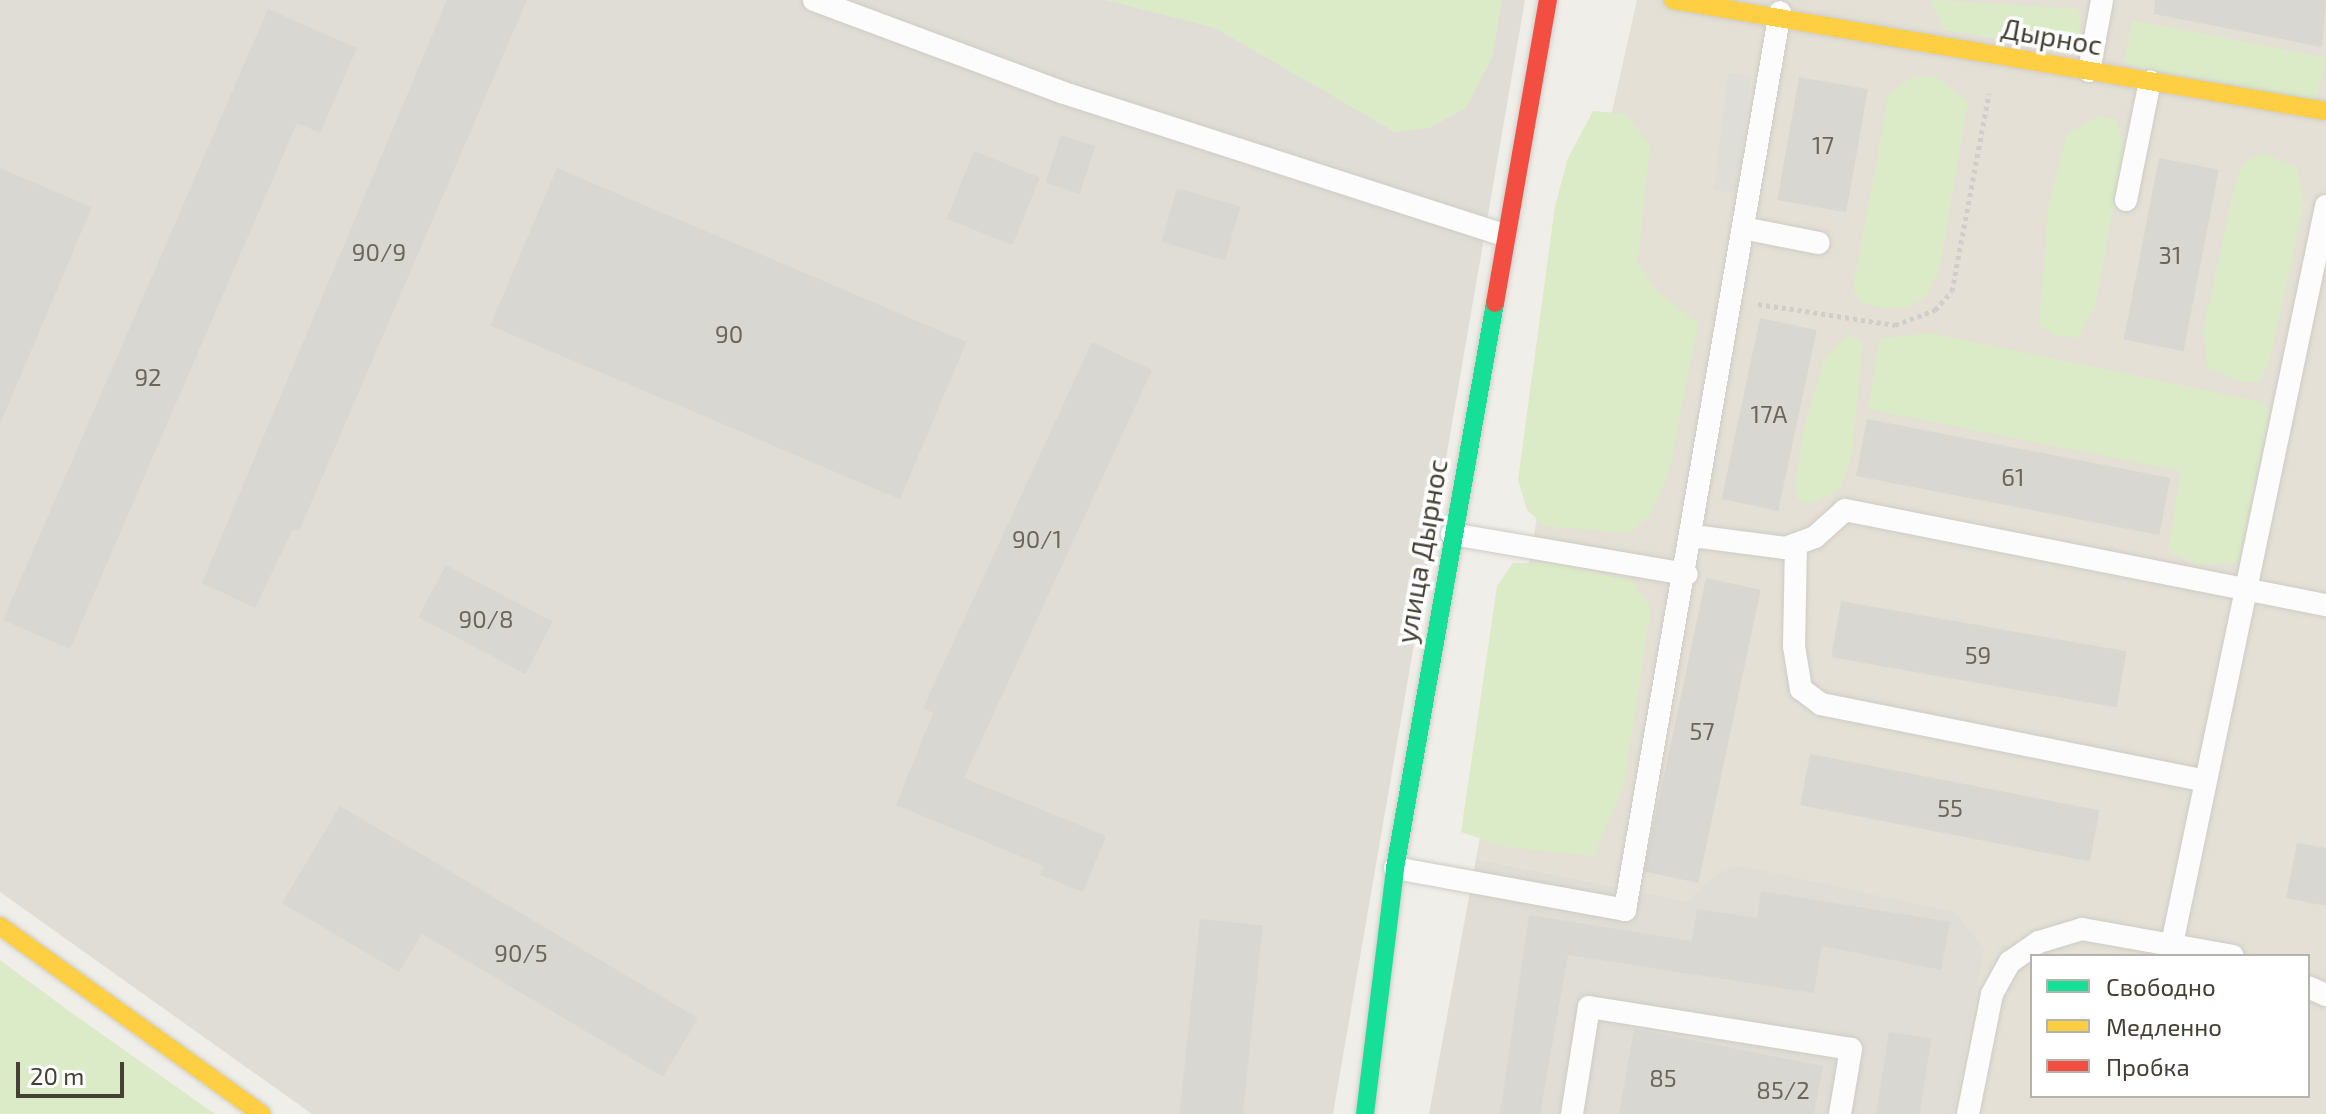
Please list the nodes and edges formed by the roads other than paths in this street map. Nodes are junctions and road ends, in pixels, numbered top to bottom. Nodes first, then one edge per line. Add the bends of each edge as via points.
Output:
1 (814, 0) edge
2 (1548, 0) edge
3 (1673, 0) edge
4 (2102, 0) edge
5 (1781, 9) edge
6 (2089, 71) junction
7 (2150, 81) junction
8 (2326, 111) edge
9 (2126, 200) dead end
10 (2326, 206) edge
11 (1743, 228) junction
12 (1503, 235) junction
13 (1819, 243) dead end
14 (1452, 534) junction
15 (1693, 536) junction
16 (1796, 544) junction
17 (1687, 574) junction
18 (2245, 589) junction
19 (2326, 605) edge
20 (2205, 781) junction
21 (1395, 868) junction
22 (0, 926) edge
23 (2172, 944) junction
24 (2223, 954) edge
25 (262, 1114) edge
26 (1365, 1114) edge
27 (1572, 1114) edge
28 (1840, 1114) edge
29 (1968, 1114) edge

1 - 12 lane via 1061,92
2 - 12 main road, улица Дырнос
3 - 5 main road, Дырнос
4 - 6 lane
5 - 6 main road, Дырнос
5 - 11 lane
6 - 7 main road, Дырнос
7 - 8 main road, Дырнос
7 - 9 lane
10 - 18 lane
11 - 13 lane
11 - 15 lane
12 - 14 main road, улица Дырнос
14 - 17 lane
14 - 21 main road, улица Дырнос
15 - 16 lane
15 - 17 lane
16 - 18 lane via 1845,510
16 - 20 lane via 1794,646 1801,689 1821,704
17 - 21 lane via 1625,910
18 - 19 lane
18 - 20 lane
20 - 23 lane
21 - 26 main road, улица Дырнос
22 - 25 main road
23 - 24 lane
23 - 29 lane via 2082,929 2039,942 2010,962 1992,994
27 - 28 lane via 1589,1007 1851,1049

